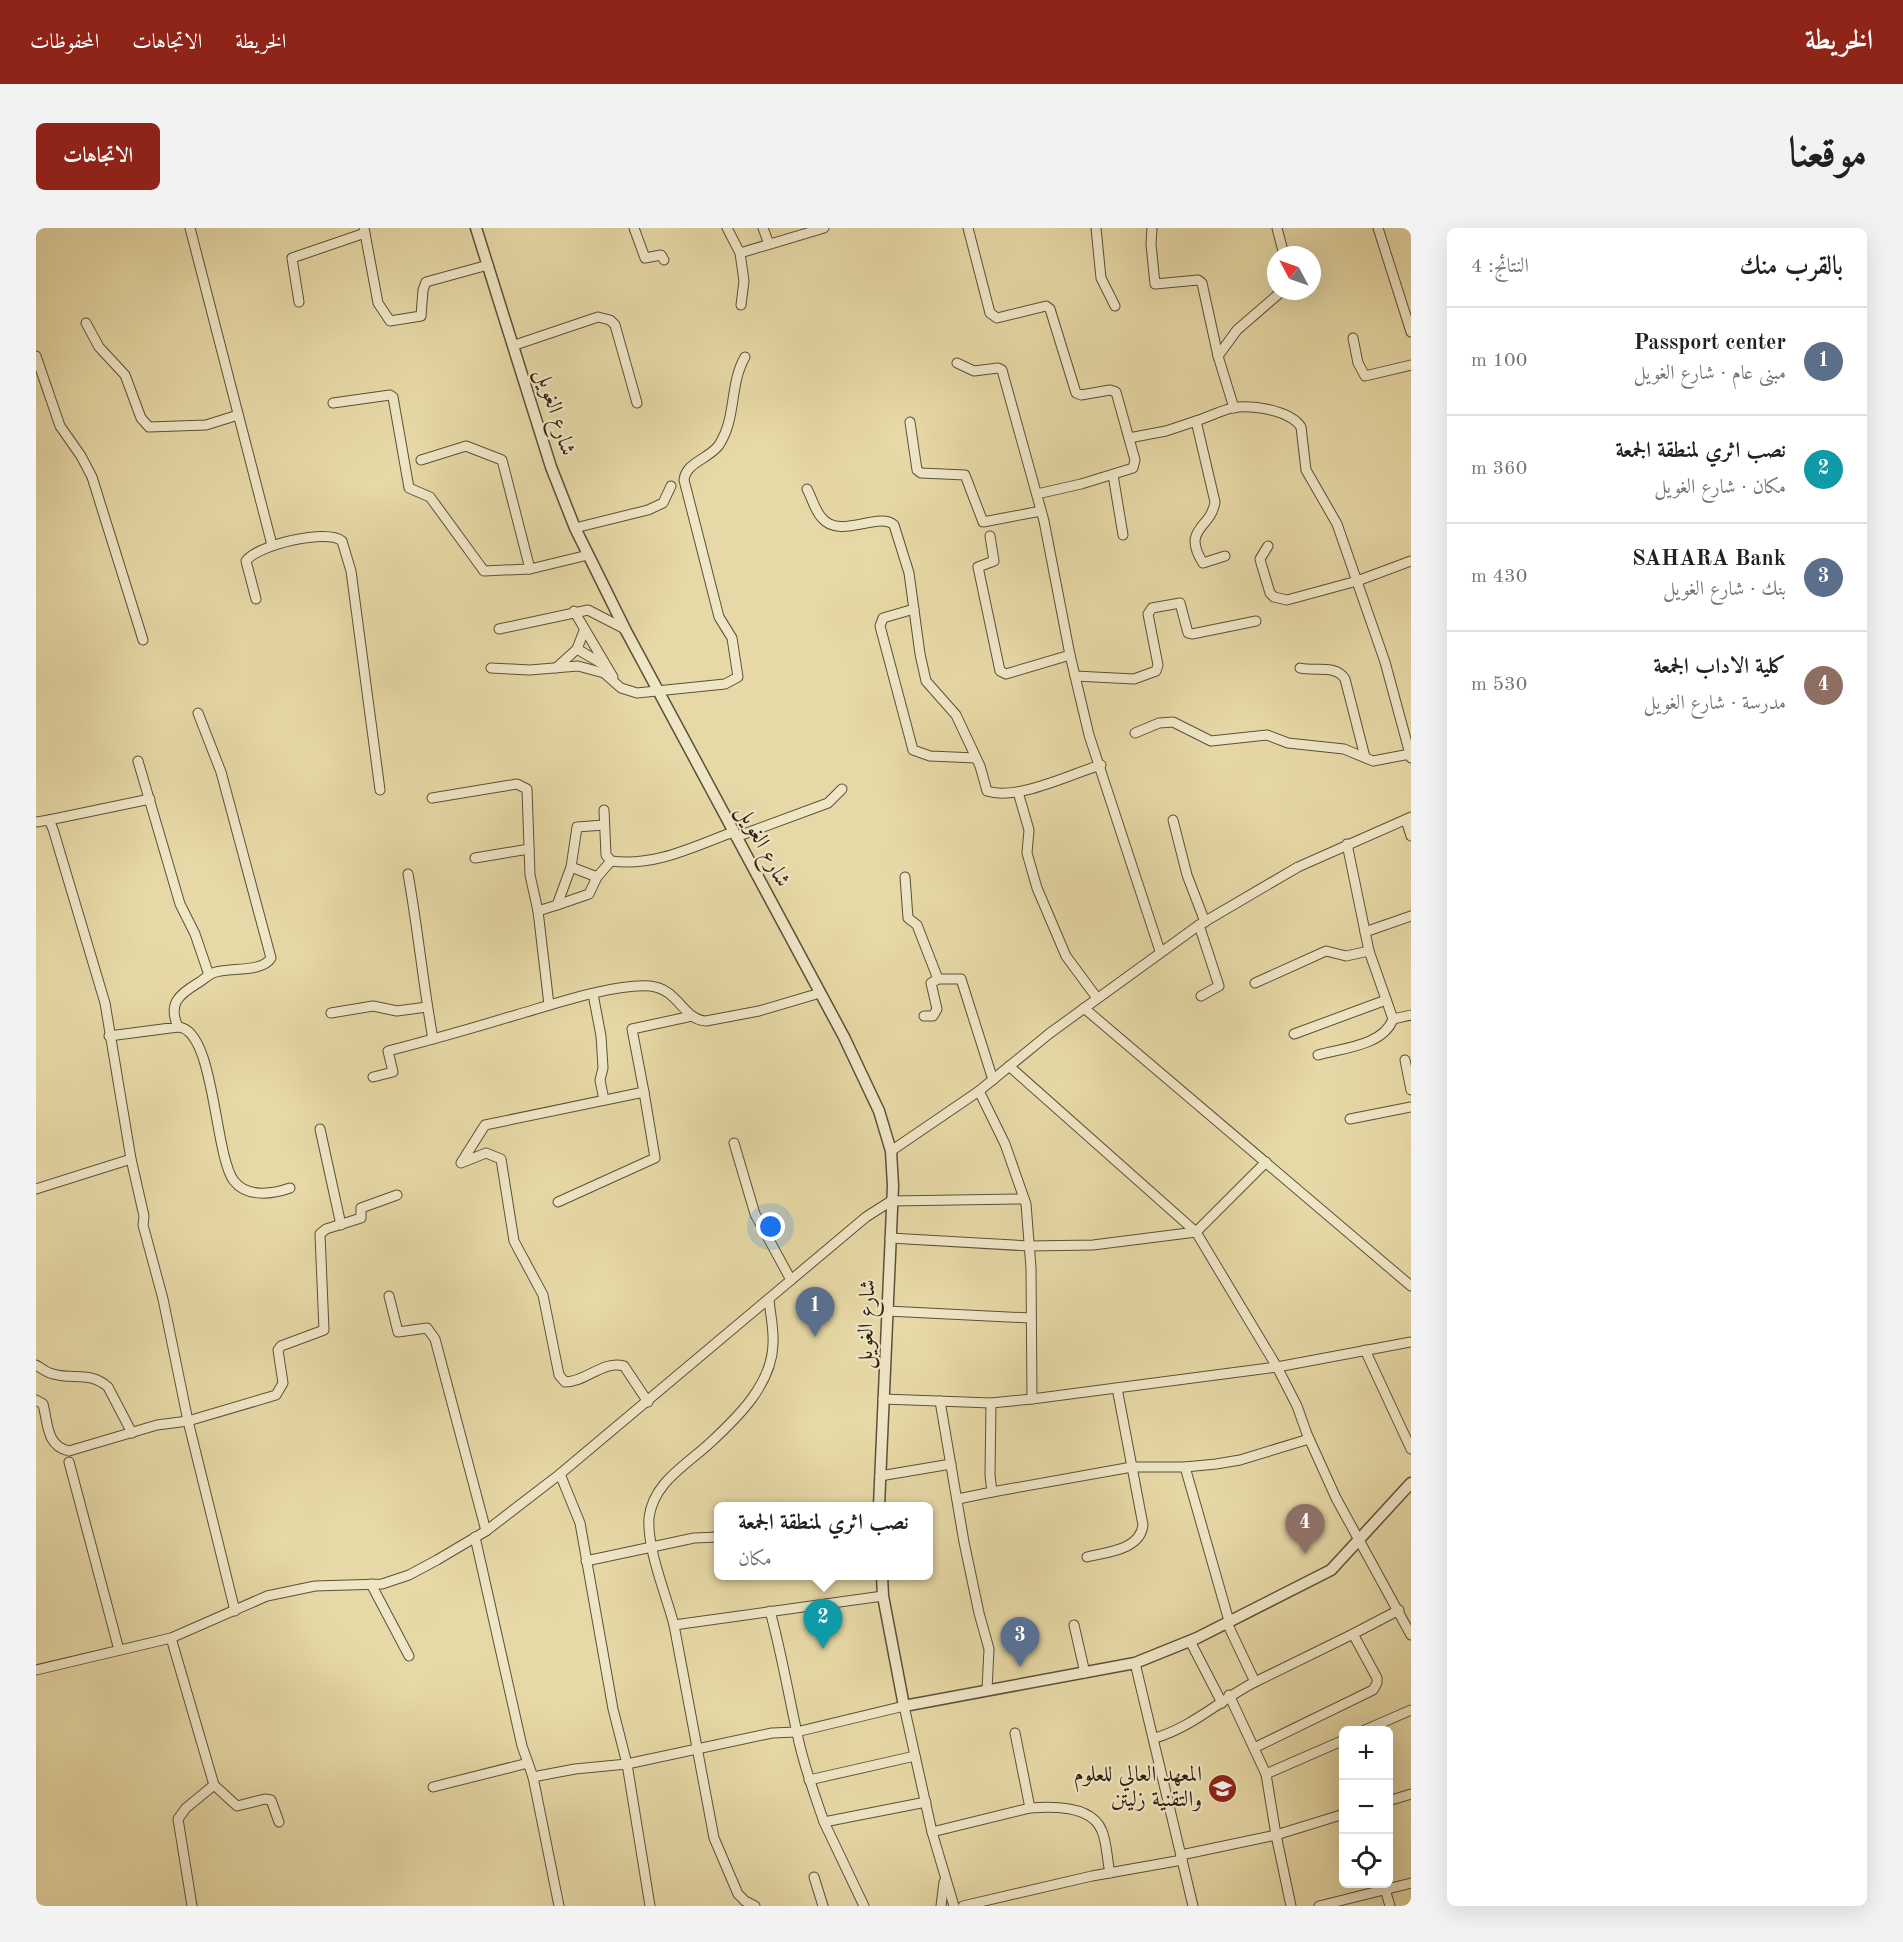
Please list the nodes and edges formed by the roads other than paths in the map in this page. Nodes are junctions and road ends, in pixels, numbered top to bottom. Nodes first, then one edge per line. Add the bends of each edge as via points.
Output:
1 (190, 228) edge
2 (476, 228) edge
3 (634, 228) edge
4 (727, 228) edge
5 (763, 228) edge
6 (824, 228) edge
7 (968, 228) edge
8 (1096, 228) edge
9 (1152, 228) edge
10 (1277, 228) edge
11 (1378, 228) edge
12 (364, 231) edge
13 (769, 244) junction
14 (1282, 246) edge
15 (740, 253) junction
16 (664, 260) dead end
17 (488, 265) junction
18 (1272, 300) edge
19 (299, 302) dead end
20 (741, 305) dead end
21 (1115, 306) dead end
22 (86, 323) dead end
23 (1411, 332) edge
24 (1353, 338) dead end
25 (515, 345) junction
26 (36, 356) edge
27 (1218, 356) junction
28 (745, 357) dead end
29 (957, 363) dead end
30 (1411, 365) edge
31 (637, 403) dead end
32 (333, 404) dead end
33 (1234, 408) junction
34 (238, 415) junction
35 (1196, 420) junction
36 (910, 422) dead end
37 (1129, 438) junction
38 (421, 460) dead end
39 (1113, 475) junction
40 (671, 486) dead end
41 (807, 489) dead end
42 (1037, 494) junction
43 (1041, 512) junction
44 (575, 528) junction
45 (1123, 535) dead end
46 (990, 536) dead end
47 (272, 545) junction
48 (1268, 546) dead end
49 (588, 555) junction
50 (1225, 556) dead end
51 (1411, 561) edge
52 (530, 569) junction
53 (1357, 581) junction
54 (256, 599) dead end
55 (914, 609) junction
56 (574, 611) junction
57 (1256, 621) dead end
58 (499, 629) dead end
59 (625, 629) junction
60 (584, 631) junction
61 (143, 640) dead end
62 (577, 649) junction
63 (1070, 655) junction
64 (607, 667) junction
65 (491, 668) dead end
66 (556, 668) junction
67 (1299, 668) dead end
68 (1075, 676) junction
69 (617, 684) junction
70 (657, 690) junction
71 (198, 713) dead end
72 (1135, 733) dead end
73 (1410, 756) edge
74 (1365, 757) junction
75 (976, 758) junction
76 (138, 761) dead end
77 (1101, 765) junction
78 (842, 789) dead end
79 (380, 790) dead end
80 (1018, 792) junction
81 (432, 798) dead end
82 (150, 799) junction
83 (604, 810) dead end
84 (1408, 818) edge
85 (49, 820) junction
86 (1173, 820) dead end
87 (36, 822) edge
88 (604, 825) junction
89 (734, 834) junction
90 (1411, 836) edge
91 (1347, 844) junction
92 (529, 849) junction
93 (475, 858) dead end
94 (611, 861) junction
95 (571, 867) junction
96 (408, 874) dead end
97 (597, 877) junction
98 (905, 878) dead end
99 (557, 905) junction
100 (538, 911) junction
101 (1411, 916) edge
102 (1202, 923) junction
103 (1365, 932) junction
104 (1160, 951) junction
105 (1369, 951) junction
106 (209, 975) junction
107 (938, 979) junction
108 (1255, 983) dead end
109 (820, 993) junction
110 (594, 994) junction
111 (1201, 996) dead end
112 (1097, 998) junction
113 (1386, 1000) junction
114 (549, 1005) junction
115 (427, 1007) junction
116 (1084, 1008) junction
117 (331, 1013) dead end
118 (1411, 1015) edge
119 (692, 1016) junction
120 (924, 1016) dead end
121 (1393, 1019) junction
122 (178, 1028) junction
123 (1294, 1034) dead end
124 (109, 1036) junction
125 (433, 1039) junction
126 (1318, 1055) dead end
127 (1405, 1060) dead end
128 (1009, 1066) junction
129 (374, 1077) dead end
130 (993, 1080) junction
131 (1411, 1090) edge
132 (979, 1091) junction
133 (644, 1092) junction
134 (604, 1100) junction
135 (1411, 1107) edge
136 (1350, 1119) dead end
137 (320, 1129) dead end
138 (734, 1143) dead end
139 (891, 1151) junction
140 (131, 1159) junction
141 (1266, 1162) junction
142 (290, 1188) dead end
143 (36, 1189) edge
144 (397, 1195) dead end
145 (1024, 1199) junction
146 (891, 1201) junction
147 (558, 1202) dead end
148 (341, 1225) junction
149 (1196, 1232) junction
150 (890, 1238) junction
151 (1029, 1246) junction
152 (791, 1280) junction
153 (1411, 1286) edge
154 (389, 1296) dead end
155 (769, 1299) junction
156 (887, 1311) junction
157 (1030, 1318) junction
158 (1411, 1342) edge
159 (1365, 1350) junction
160 (36, 1365) edge
161 (1277, 1367) junction
162 (1117, 1388) junction
163 (883, 1399) junction
164 (1032, 1399) junction
165 (36, 1400) edge
166 (940, 1401) junction
167 (648, 1402) junction
168 (991, 1403) junction
169 (188, 1421) junction
170 (132, 1433) junction
171 (1309, 1439) junction
172 (1411, 1449) edge
173 (69, 1462) dead end
174 (951, 1464) junction
175 (1132, 1467) junction
176 (1185, 1467) junction
177 (560, 1474) junction
178 (880, 1476) junction
179 (1411, 1483) edge
180 (993, 1492) junction
181 (958, 1499) junction
182 (879, 1502) edge
183 (486, 1531) junction
184 (714, 1537) edge
185 (476, 1538) junction
186 (1360, 1542) junction
187 (652, 1548) junction
188 (1087, 1557) dead end
189 (586, 1561) junction
190 (882, 1580) edge
191 (371, 1584) junction
192 (883, 1596) junction
193 (1399, 1610) junction
194 (235, 1611) junction
195 (770, 1611) junction
196 (1228, 1622) junction
197 (1074, 1624) dead end
198 (674, 1625) junction
199 (1353, 1634) junction
200 (1411, 1635) edge
201 (171, 1638) junction
202 (1190, 1641) junction
203 (119, 1650) junction
204 (409, 1656) dead end
205 (1135, 1663) junction
206 (36, 1670) edge
207 (1085, 1672) junction
208 (1256, 1682) junction
209 (987, 1690) junction
210 (1229, 1695) junction
211 (1222, 1703) junction
212 (904, 1706) junction
213 (1411, 1710) edge
214 (1376, 1726) edge
215 (796, 1732) junction
216 (1015, 1733) dead end
217 (1155, 1738) junction
218 (1339, 1742) edge
219 (1254, 1748) junction
220 (696, 1749) junction
221 (915, 1756) junction
222 (528, 1763) junction
223 (627, 1764) junction
224 (1266, 1774) junction
225 (532, 1777) junction
226 (809, 1780) junction
227 (214, 1785) junction
228 (433, 1787) dead end
229 (1411, 1794) edge
230 (1393, 1800) edge
231 (926, 1802) junction
232 (1030, 1808) junction
233 (1339, 1816) edge
234 (279, 1822) dead end
235 (824, 1822) junction
236 (932, 1832) junction
237 (1276, 1835) junction
238 (1181, 1858) junction
239 (1110, 1873) junction
240 (945, 1874) junction
241 (814, 1877) dead end
242 (1411, 1883) edge
243 (1385, 1889) junction
244 (192, 1906) edge
245 (559, 1906) edge
246 (650, 1906) edge
247 (755, 1906) edge
248 (823, 1906) edge
249 (864, 1906) edge
250 (941, 1906) edge
251 (954, 1906) edge
252 (963, 1906) edge
253 (1193, 1906) edge
254 (1291, 1906) edge
255 (1319, 1906) edge
256 (1390, 1906) edge

1 - 34 street
2 - 17 street, شارع الغويل
3 - 16 street via 644,258 662,255
4 - 15 street
5 - 13 street
6 - 13 street
7 - 37 street via 990,313 997,318 1048,307 1076,393 1116,392
8 - 21 street via 1101,278
9 - 27 street via 1155,284 1200,281
10 - 14 street
11 - 23 street
12 - 17 street via 378,303 386,318 393,322 421,316 426,282
12 - 19 street via 292,258
13 - 15 street
15 - 20 street via 744,277
17 - 25 street, شارع الغويل
18 - 27 street via 1237,330
22 - 34 street via 99,347 125,375 141,418 149,427 206,425
24 - 30 street via 1365,376
25 - 31 street via 594,318 610,320 615,325
25 - 44 street, شارع الغويل via 551,467
26 - 61 street via 60,426 92,477
27 - 33 street
28 - 70 street via 735,379 731,421 718,446 689,469 684,480 719,617 732,638 738,677 725,684
29 - 42 street via 974,371 1002,370
32 - 52 street via 393,397 409,488 430,496 484,571
33 - 35 street
33 - 53 street via 1267,409 1287,414 1298,422 1306,470 1337,524
34 - 47 street
35 - 37 street
35 - 50 street via 1215,502 1194,540 1203,563
36 - 43 street via 917,470 965,475 983,522
37 - 39 street via 1135,465
38 - 52 street via 466,446 502,459
39 - 42 street
39 - 45 street
40 - 44 street via 663,503 648,510
41 - 55 street via 821,518 831,524 891,522 909,573
42 - 43 street
43 - 63 street
44 - 49 street, شارع الغويل
46 - 63 street via 994,561 978,567 1000,671 1006,674
47 - 54 street via 246,561
47 - 79 street via 332,535 345,546
48 - 53 street via 1260,560 1274,597 1287,600
49 - 52 street
49 - 59 street, شارع الغويل
51 - 53 street
53 - 73 street via 1385,662
55 - 75 street via 927,683 956,715
55 - 75 street via 883,618 880,626 913,750 930,756
56 - 58 street
56 - 59 street via 594,611
56 - 60 street
57 - 68 street via 1192,634 1188,633 1180,604 1152,608 1148,614 1156,671 1134,679
59 - 70 street, شارع الغويل
60 - 62 street
60 - 64 street
62 - 64 street
62 - 66 street
63 - 68 street
64 - 69 street
65 - 66 street
66 - 69 street via 590,669 604,673
67 - 74 street via 1341,672
68 - 77 street via 1089,735
69 - 70 street via 627,691
70 - 89 street, شارع الغويل
71 - 106 street via 221,772 271,958 260,966
72 - 74 street via 1173,722 1212,741 1267,735 1288,743 1344,749
73 - 74 street via 1373,761
75 - 80 street via 987,791
76 - 82 street
77 - 80 street
77 - 104 street
78 - 89 street via 828,803
80 - 112 street via 1029,830 1027,853 1037,888 1066,956
81 - 92 street via 524,786 528,792
82 - 85 street
82 - 106 street via 180,904
83 - 88 street
84 - 90 street
84 - 91 street
85 - 87 street
85 - 124 street via 105,1003
86 - 102 street
88 - 94 street via 606,855
88 - 95 street via 578,827
89 - 94 street via 660,859 631,864
89 - 109 street, شارع الغويل
91 - 102 street via 1298,867
91 - 103 street
92 - 93 street
92 - 100 street via 531,887
94 - 97 street
95 - 97 street
95 - 99 street
96 - 115 street
97 - 99 street via 589,894
98 - 107 street via 908,918 917,925
99 - 100 street
100 - 114 street
101 - 103 street
102 - 104 street
102 - 111 street via 1219,986
103 - 105 street
104 - 112 street
105 - 108 street via 1346,956 1326,951
105 - 113 street
106 - 122 street via 175,1001
107 - 120 street via 931,983 937,1009 933,1016
107 - 130 street via 958,978 963,982
109 - 119 street via 706,1022
109 - 139 street, شارع الغويل via 879,1111
110 - 114 street
110 - 119 street via 646,986 659,988 679,1000
110 - 134 street via 601,1036 600,1080
112 - 116 street
113 - 121 street
113 - 123 street
114 - 125 street
115 - 117 street via 397,1011 373,1006
115 - 125 street
116 - 128 street
116 - 141 street
118 - 121 street
119 - 133 street via 632,1029
121 - 126 street via 1379,1038
122 - 124 street
122 - 142 street via 193,1034 203,1059 226,1166 235,1183 252,1192 272,1194
124 - 140 street
125 - 129 street via 388,1051 393,1072
127 - 131 street
128 - 130 street
128 - 149 street
130 - 132 street
132 - 139 street
132 - 145 street via 1005,1144
133 - 134 street
133 - 147 street via 655,1158
134 - 167 street via 485,1125 461,1163 486,1153 501,1159 514,1241 543,1295 559,1375 565,1382 573,1382 605,1367 624,1366
135 - 136 street
137 - 148 street
138 - 152 street via 755,1214
139 - 146 street, شارع الغويل
140 - 143 street
140 - 169 street
141 - 149 street
141 - 153 street
144 - 148 street via 361,1208 361,1218
145 - 146 street
145 - 151 street
146 - 150 street, شارع الغويل
146 - 152 street
148 - 169 street via 323,1231 319,1238 324,1330 278,1350 281,1389 259,1402
149 - 151 street via 1093,1245
149 - 161 street
150 - 151 street
150 - 156 street, شارع الغويل
151 - 157 street
152 - 155 street
154 - 183 street via 398,1332 427,1328 435,1339
155 - 167 street
155 - 187 street via 773,1346 756,1394 712,1442 665,1482 649,1518
156 - 157 street
156 - 163 street, شارع الغويل
157 - 164 street
158 - 159 street
159 - 161 street
159 - 172 street
160 - 170 street via 51,1374 80,1375 103,1382
161 - 162 street
161 - 171 street
162 - 164 street
162 - 175 street
163 - 166 street
163 - 178 street, شارع الغويل
164 - 168 street
165 - 170 street via 43,1404 50,1437 62,1450 89,1447
166 - 168 street
166 - 174 street
167 - 177 street
168 - 180 street
169 - 170 street
169 - 194 street
171 - 176 street via 1240,1460
171 - 186 street
173 - 203 street
174 - 178 street
174 - 181 street
175 - 176 street
175 - 180 street
175 - 188 street via 1142,1533 1134,1544
176 - 196 street
177 - 183 street
177 - 189 street via 580,1523
178 - 182 street, شارع الغويل
179 - 186 street
180 - 181 street
181 - 209 street via 989,1649
183 - 185 street
184 - 187 street
185 - 191 street via 409,1575
185 - 222 street
186 - 193 street
186 - 196 street via 1321,1577
187 - 189 street
187 - 198 street
189 - 223 street
190 - 192 street
191 - 194 street via 290,1590
191 - 204 street
192 - 195 street
192 - 212 street
193 - 199 street
193 - 200 street
194 - 201 street
195 - 198 street
195 - 215 street
196 - 202 street
196 - 208 street
197 - 207 street
198 - 220 street
199 - 208 street
199 - 219 street via 1377,1678 1376,1687
201 - 203 street
201 - 227 street
202 - 205 street
202 - 211 street
203 - 206 street
205 - 207 street
205 - 217 street
207 - 209 street
208 - 210 street
209 - 212 street
210 - 211 street
210 - 219 street
211 - 217 street via 1172,1733
212 - 215 street
212 - 221 street
213 - 214 street
215 - 220 street via 772,1733
215 - 226 street
216 - 232 street
217 - 238 street
218 - 224 street
219 - 224 street
220 - 223 street
220 - 247 street via 714,1838 738,1894
221 - 226 street
221 - 231 street
222 - 225 street
222 - 228 street
223 - 225 street
223 - 246 street
224 - 237 street
225 - 245 street
226 - 235 street
227 - 234 street via 237,1806 271,1800
227 - 244 street via 178,1819
229 - 230 street
231 - 235 street
231 - 236 street
232 - 236 street
232 - 239 street via 1067,1808 1097,1822 1103,1832
233 - 237 street
235 - 249 street
236 - 240 street
237 - 238 street
237 - 254 street
238 - 239 street
238 - 253 street
239 - 252 street
240 - 250 street
240 - 251 street
241 - 248 street
242 - 243 street
243 - 255 street
243 - 256 street

